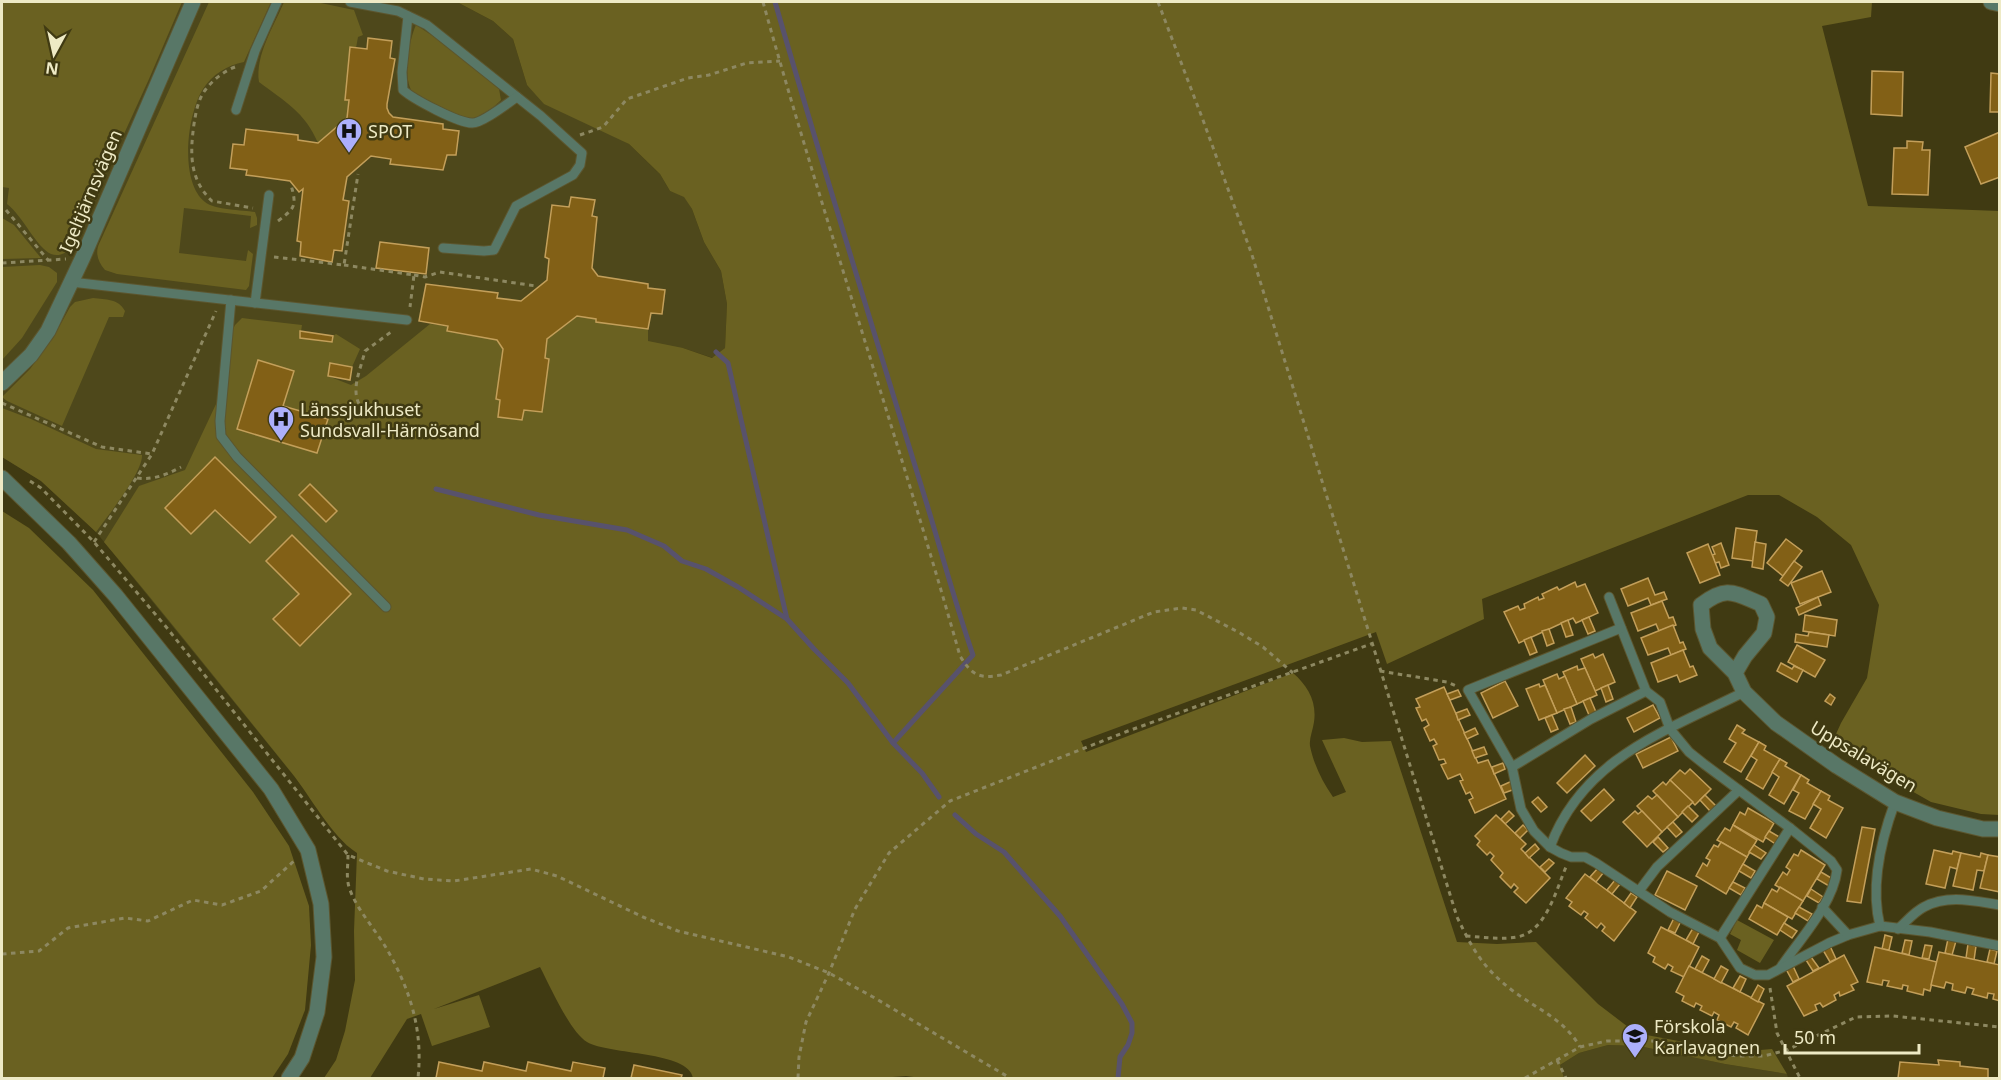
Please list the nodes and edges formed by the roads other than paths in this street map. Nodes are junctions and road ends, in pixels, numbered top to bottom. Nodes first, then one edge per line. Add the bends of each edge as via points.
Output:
1 (194, 2) edge
2 (277, 2) edge
3 (350, 2) edge
4 (1991, 2) edge
5 (2000, 4) edge
6 (408, 16) junction
7 (517, 97) junction
8 (236, 110) dead end
9 (269, 195) dead end
10 (443, 248) dead end
11 (71, 282) junction
12 (226, 300) junction
13 (255, 303) junction
14 (408, 317) road end
15 (2, 383) edge
16 (2, 478) edge
17 (1609, 597) dead end
18 (386, 607) dead end
19 (1622, 628) junction
20 (1735, 673) junction
21 (1646, 691) junction
22 (1744, 692) junction
23 (1670, 729) junction
24 (1512, 767) junction
25 (1739, 790) junction
26 (1895, 802) junction
27 (1790, 828) junction
28 (2000, 829) edge
29 (1550, 847) junction
30 (1639, 891) junction
31 (2000, 905) edge
32 (1822, 907) junction
33 (1880, 926) junction
34 (1898, 929) junction
35 (1848, 935) junction
36 (1720, 938) junction
37 (2000, 946) edge
38 (1779, 969) junction
39 (289, 1078) edge

1 - 11 street, Igeltjärnsvägen
2 - 8 lane via 255,51
3 - 6 lane
4 - 5 street
6 - 7 lane via 436,32
6 - 7 lane via 402,72 403,90 410,96 472,123
7 - 10 lane via 582,153 580,165 573,175 516,206 494,250
9 - 13 lane
11 - 12 lane
11 - 15 street, Igeltjärnsvägen via 48,331 31,355
12 - 13 lane
12 - 18 lane via 221,436 237,457
13 - 14 lane
16 - 39 street via 69,543 116,596 271,789 308,850 321,904 324,957 317,1011 302,1058
17 - 19 lane
19 - 21 lane
19 - 24 lane via 1468,690
20 - 20 street, Uppsalavägen via 1764,633 1767,617 1761,604 1732,592 1715,594 1701,605 1703,629 1710,648
20 - 22 street, Uppsalavägen
21 - 23 lane via 1660,702
21 - 24 lane
22 - 23 lane
22 - 26 street, Uppsalavägen via 1806,746
23 - 25 lane via 1689,752
23 - 29 lane via 1612,762 1585,787 1571,803
24 - 29 lane via 1521,809 1534,831
25 - 27 lane
25 - 30 lane via 1657,867
26 - 28 street, Uppsalavägen via 1937,818
26 - 33 lane via 1886,827 1875,889
27 - 32 lane via 1837,870 1836,882
27 - 36 lane
29 - 30 lane via 1571,857 1585,857
30 - 36 lane
31 - 34 lane via 1959,899 1939,901 1922,908
32 - 35 lane
32 - 38 lane
33 - 34 lane
33 - 35 lane
34 - 37 lane
35 - 38 lane
36 - 38 lane via 1740,968 1755,975 1768,975

